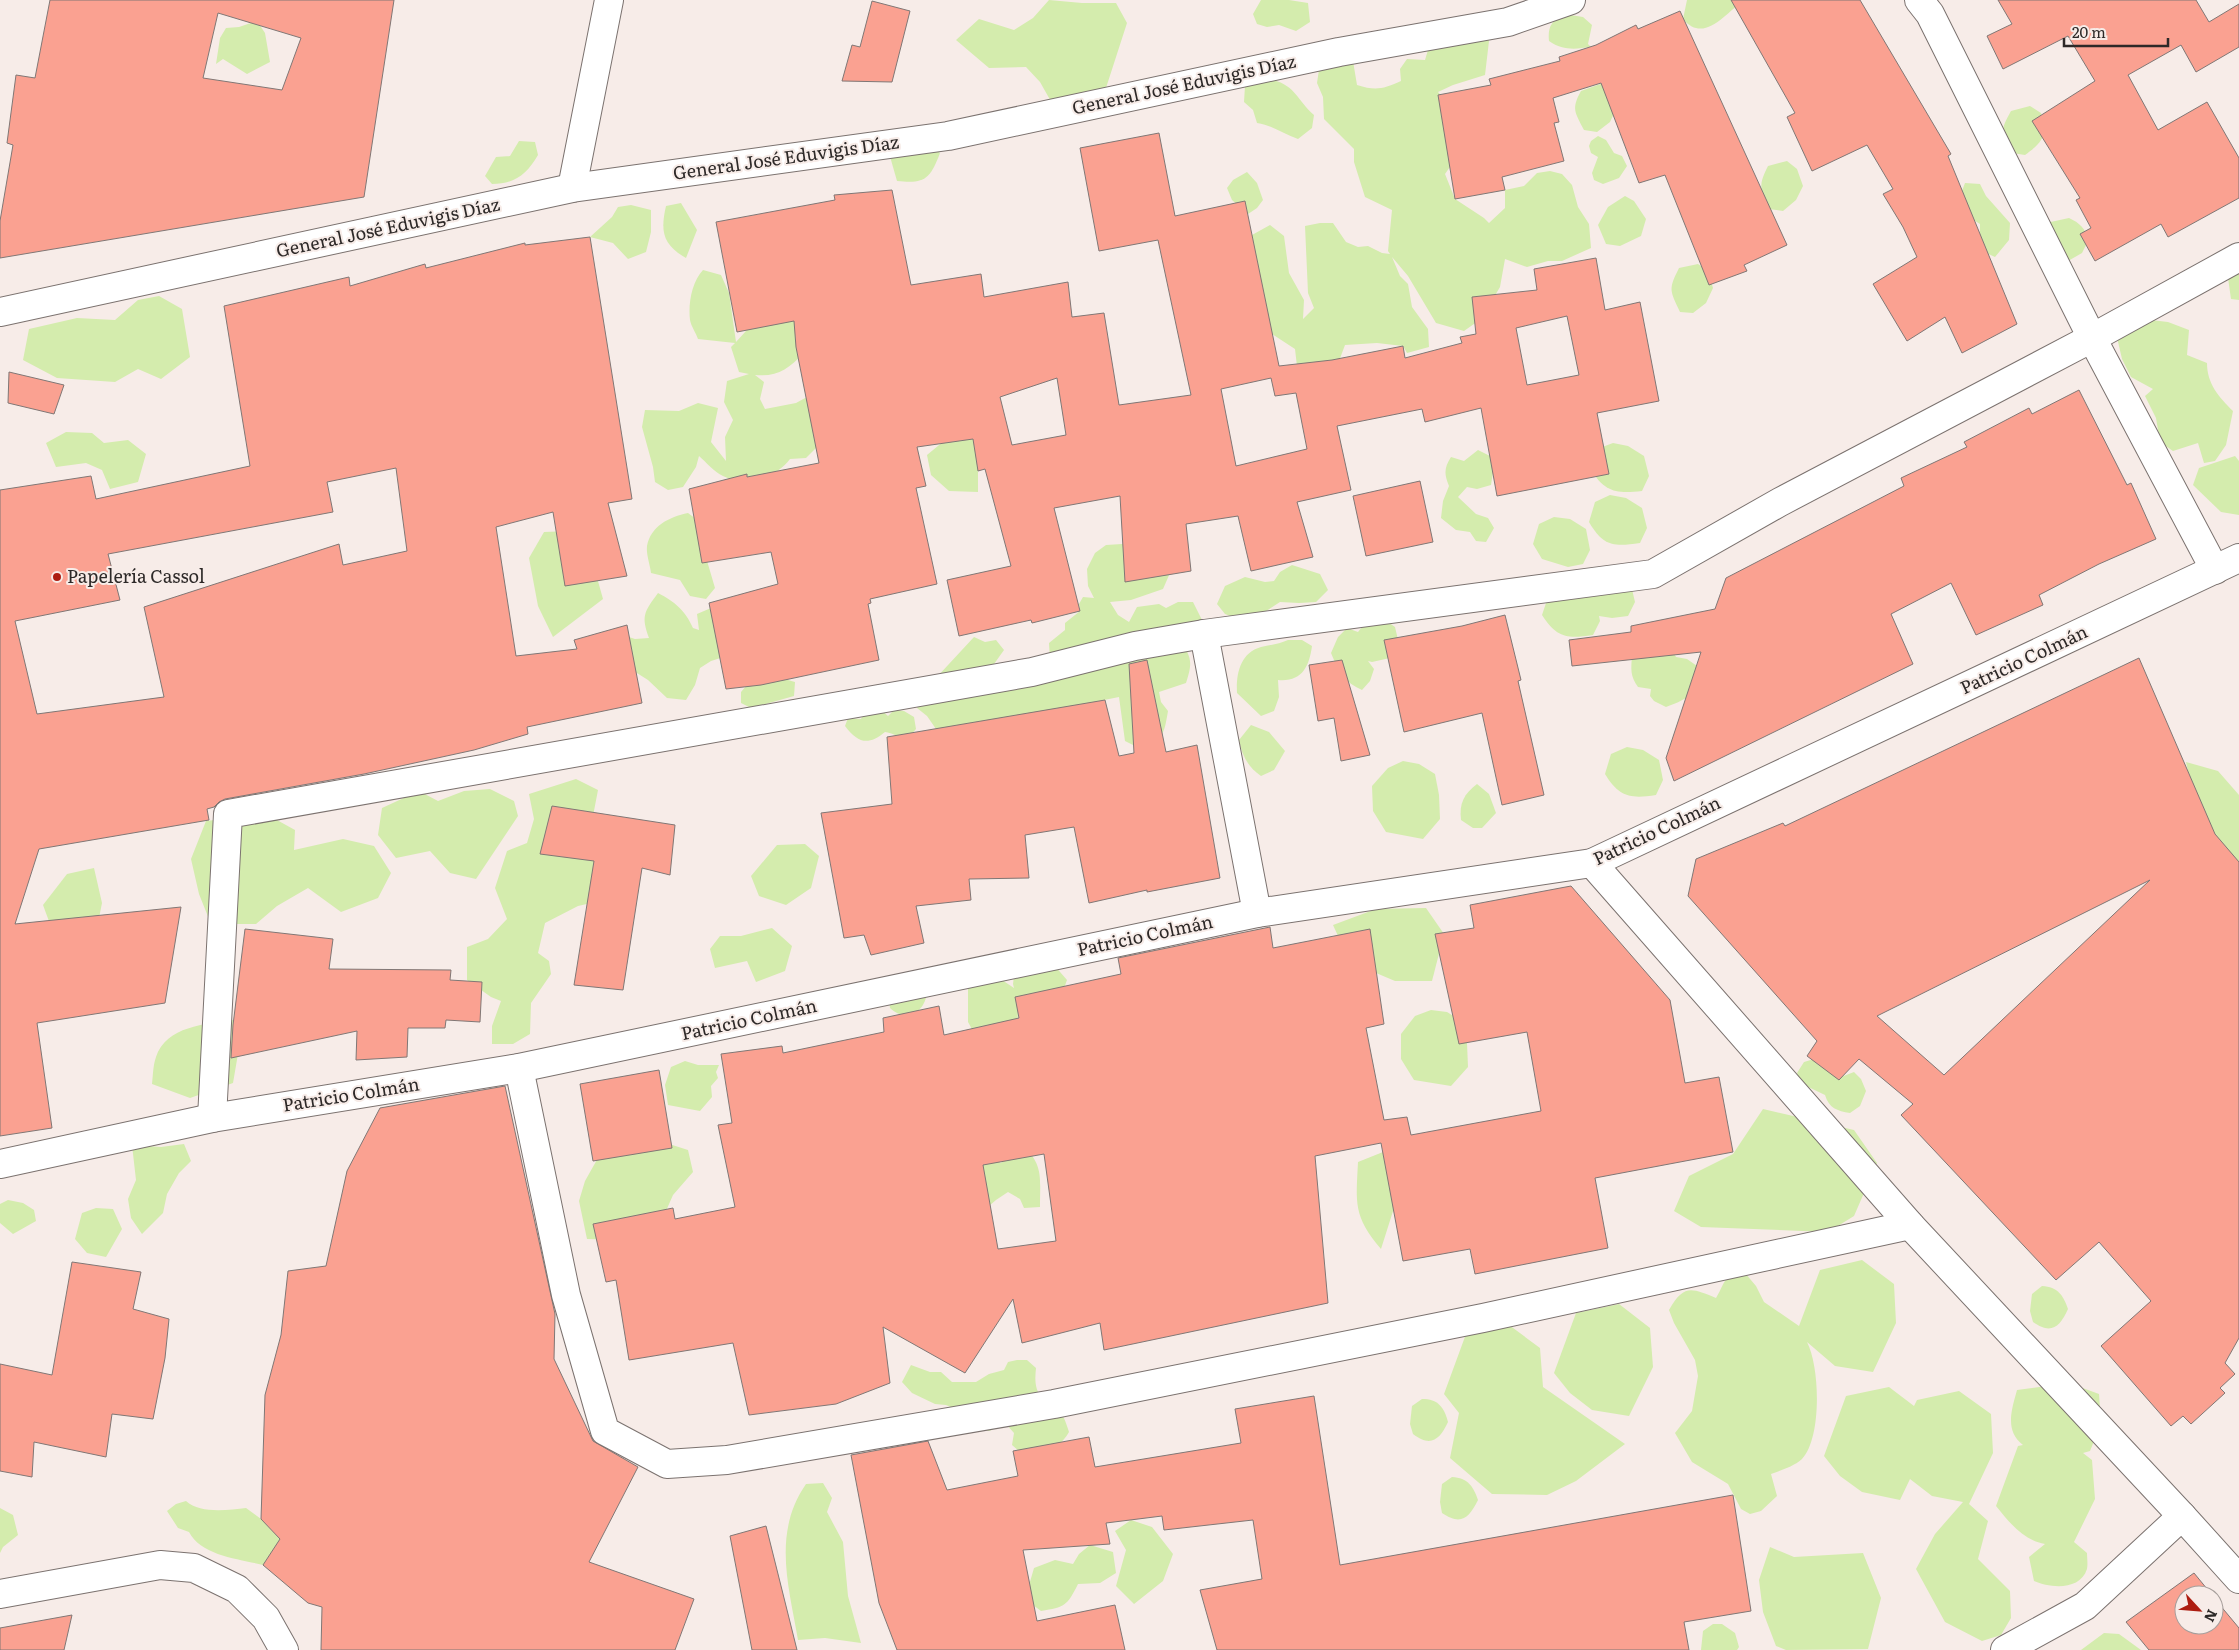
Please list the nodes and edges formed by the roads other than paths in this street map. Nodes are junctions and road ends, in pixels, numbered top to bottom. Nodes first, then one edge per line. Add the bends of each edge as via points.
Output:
1 (609, 0) edge
2 (1571, 0) edge
3 (1919, 0) edge
4 (572, 188) junction
5 (2239, 257) edge
6 (0, 312) edge
7 (2092, 338) junction
8 (2239, 558) edge
9 (2215, 570) junction
10 (1204, 634) junction
11 (1592, 863) junction
12 (1257, 913) junction
13 (519, 1068) junction
14 (212, 1118) junction
15 (0, 1164) edge
16 (1910, 1226) junction
17 (2182, 1516) junction
18 (2239, 1579) edge
19 (0, 1594) edge
20 (284, 1650) edge
21 (2005, 1650) edge

1 - 4 street
2 - 4 street, General José Eduvigis Díaz via 1508,22 1338,52 948,136
3 - 7 street via 1930,14
4 - 6 street, General José Eduvigis Díaz
5 - 7 street
7 - 9 street
7 - 10 street via 1780,502 1653,574
8 - 9 street, Patricio Colmán
9 - 11 street, Patricio Colmán
10 - 12 street
10 - 14 street via 1135,646 1017,675 228,814
11 - 12 street, Patricio Colmán
11 - 16 street
12 - 13 street, Patricio Colmán
13 - 14 street, Patricio Colmán
13 - 16 street via 566,1294 605,1431 667,1464 727,1460 1054,1404 1483,1318
14 - 15 street, Patricio Colmán
16 - 17 street
17 - 18 street
17 - 21 street via 2085,1606
19 - 20 street via 160,1565 194,1568 237,1589 266,1618

